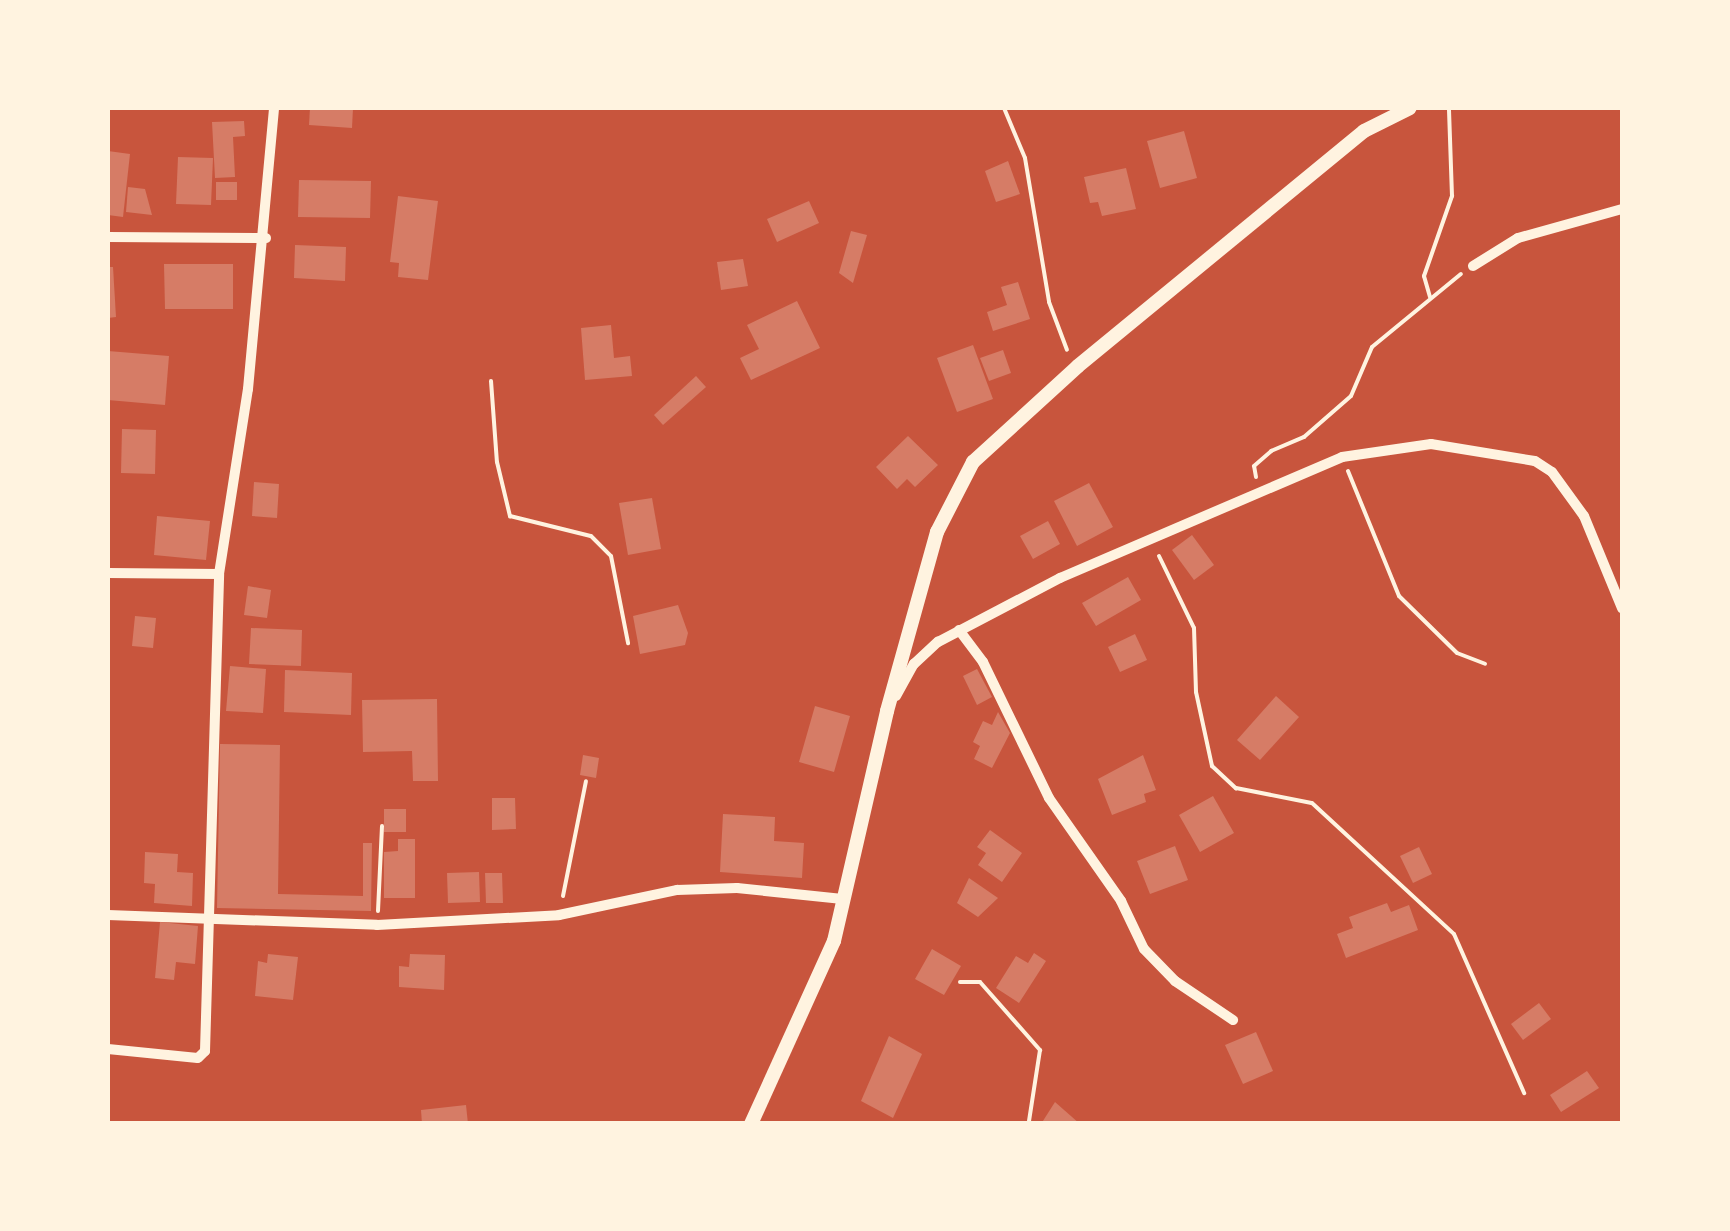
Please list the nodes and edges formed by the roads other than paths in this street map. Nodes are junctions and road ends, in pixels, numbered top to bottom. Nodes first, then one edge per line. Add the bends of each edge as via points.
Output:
1 (274, 108) edge
2 (1410, 108) edge
3 (1622, 209) edge
4 (108, 237) edge
5 (266, 238) junction
6 (1473, 266) road end
7 (108, 573) edge
8 (219, 574) junction
9 (1622, 608) edge
10 (959, 630) junction
11 (887, 711) junction
12 (842, 899) junction
13 (108, 915) edge
14 (206, 918) junction
15 (1232, 1020) dead end
16 (108, 1049) edge
17 (751, 1124) edge

1 - 5 street
2 - 11 street via 1364,131 1078,366 973,462 952,497
3 - 6 street via 1518,238
4 - 5 street
5 - 8 street
7 - 8 street
8 - 14 street
9 - 10 street via 1584,516 1552,472 1535,461 1430,444 1342,457 1060,578
10 - 11 street via 914,664
10 - 15 street via 983,662 1049,798 1112,886 1144,949 1175,982
11 - 12 street
12 - 14 street via 737,888 677,890 559,915 377,926
12 - 17 street via 834,941
13 - 14 street
14 - 16 street via 205,1050 198,1058

